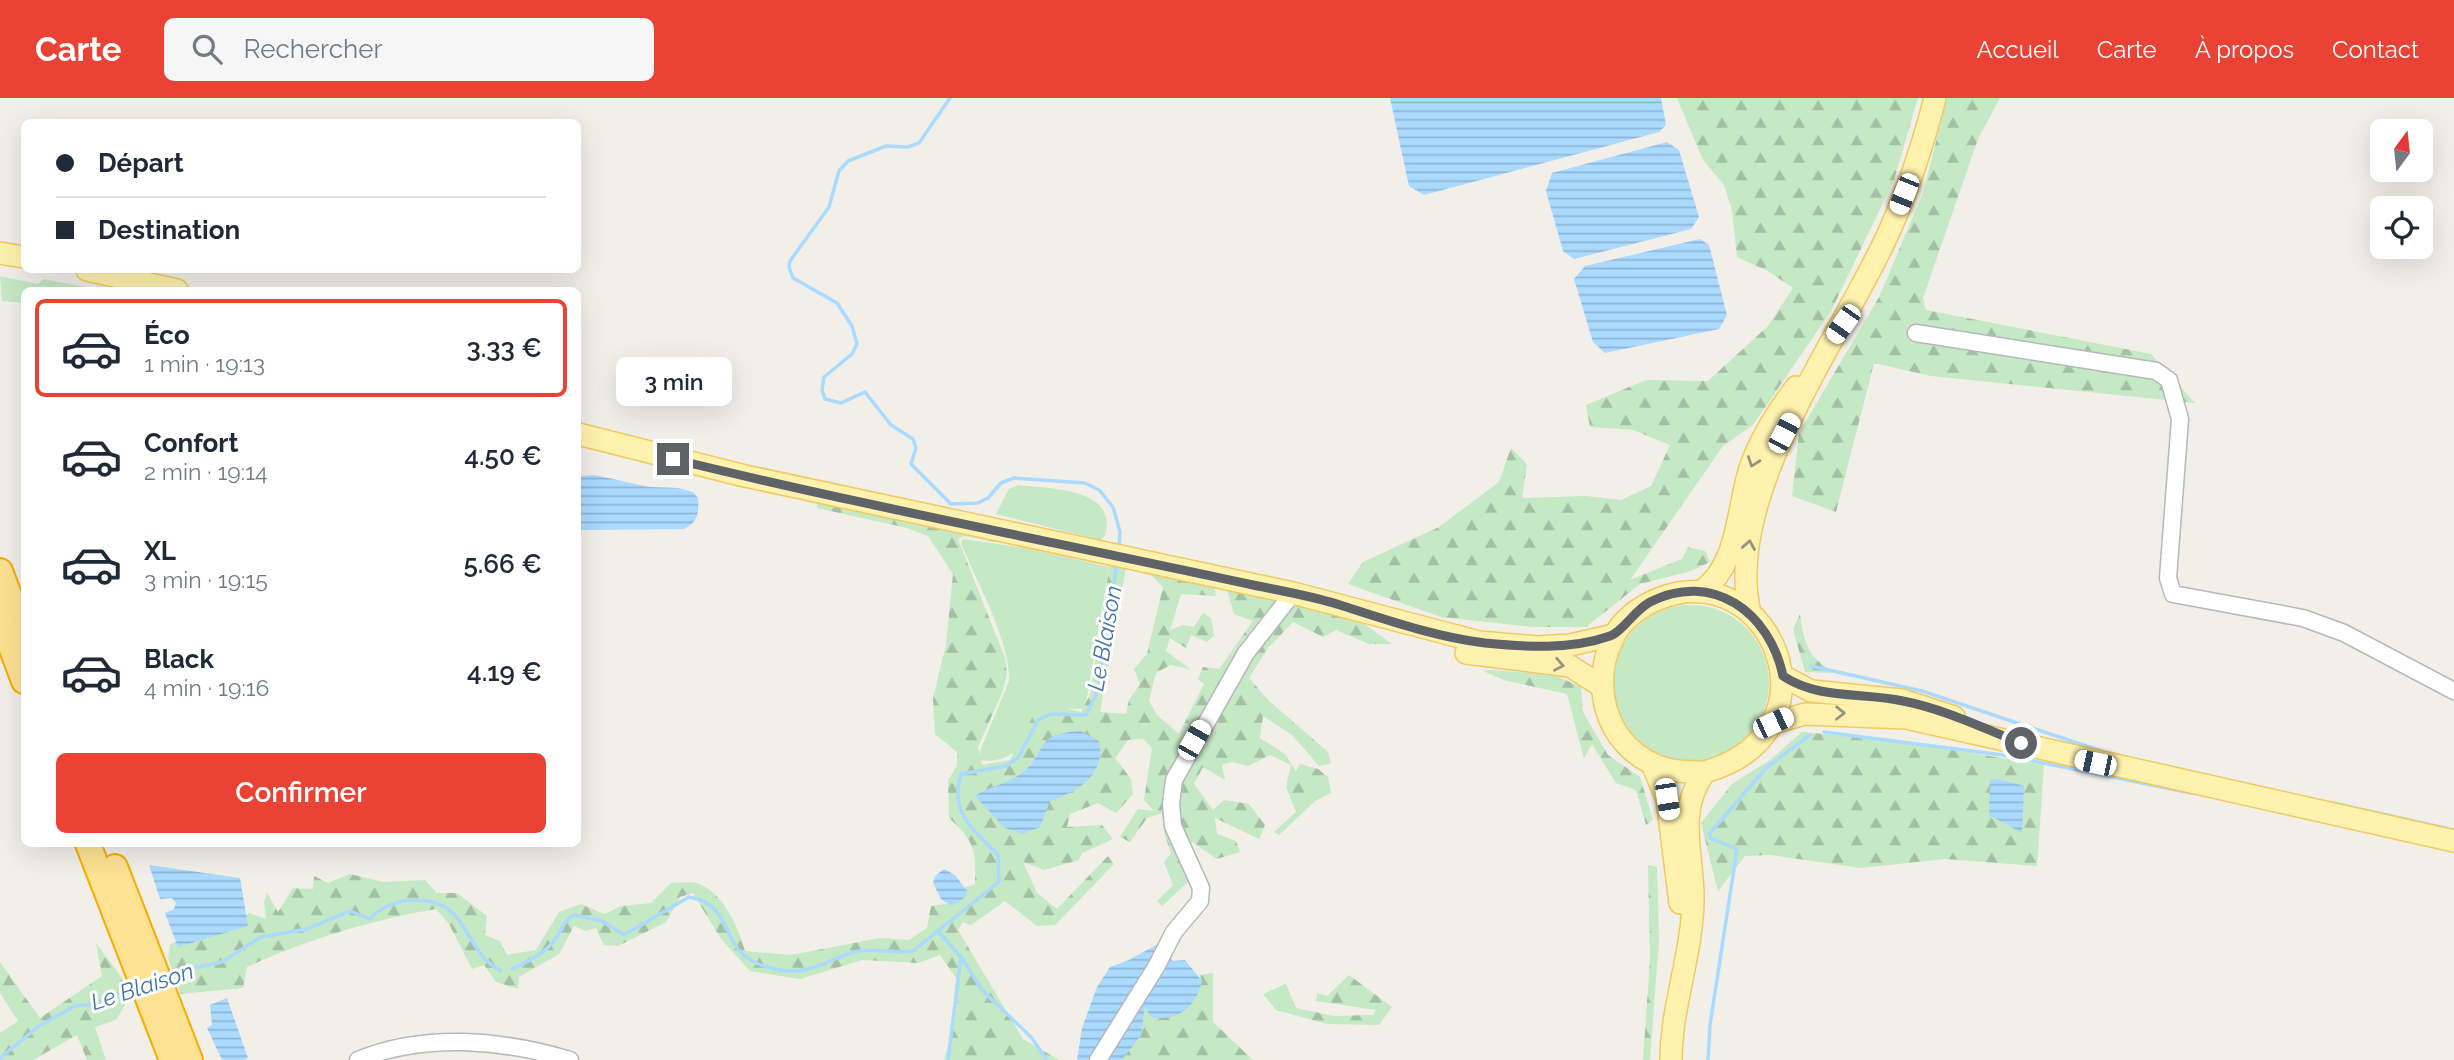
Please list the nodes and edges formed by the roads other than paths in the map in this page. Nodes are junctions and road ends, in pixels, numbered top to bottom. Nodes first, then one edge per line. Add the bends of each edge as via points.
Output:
1 (1935, 98) edge
2 (0, 253) edge
3 (21, 256) edge
4 (100, 273) edge
5 (164, 287) edge
6 (1843, 324) junction
7 (1916, 333) dead end
8 (581, 435) edge
9 (0, 571) edge
10 (1700, 592) junction
11 (1293, 593) junction
12 (1750, 612) junction
13 (0, 617) edge
14 (1377, 617) junction
15 (21, 626) edge
16 (1614, 635) junction
17 (21, 673) edge
18 (1783, 676) junction
19 (1601, 687) junction
20 (2454, 691) edge
21 (1773, 723) junction
22 (2041, 751) junction
23 (1652, 764) junction
24 (1705, 772) junction
25 (2454, 841) edge
26 (89, 847) edge
27 (107, 847) edge
28 (142, 963) junction
29 (158, 1001) junction
30 (1675, 1024) junction
31 (172, 1060) edge
32 (190, 1060) edge
33 (358, 1060) edge
34 (570, 1060) edge
35 (1098, 1060) edge
36 (1671, 1060) edge

1 - 6 main road via 1920,155 1888,234
2 - 3 main road
4 - 5 main road
6 -> 10 main road via 1761,441 1728,557 1715,583
12 -> 6 main road via 1745,567 1769,469
7 - 20 street via 2156,371 2169,380 2180,419 2168,578 2173,594 2303,618 2344,633
8 - 11 main road via 745,476
9 - 15 highway
10 - 12 main road via 1727,598
10 - 16 main road via 1671,594 1648,603
11 - 14 main road
11 - 35 street via 1229,681 1174,780 1173,826 1201,888 1200,901 1174,932
12 - 18 main road via 1773,643
13 - 17 highway
14 - 16 main road via 1446,636 1504,645 1570,645
14 -> 19 main road via 1476,656 1570,666
16 - 19 main road via 1603,663
18 - 21 main road
18 - 22 main road via 1811,691 1923,706
19 - 23 main road via 1614,729
21 -> 22 main road via 1805,713 1885,716 1961,729
21 - 24 main road via 1754,749 1729,765
22 - 25 main road
23 - 24 main road via 1676,772
23 - 30 main road via 1667,799 1680,894
24 - 30 main road via 1686,818 1693,900
26 - 28 highway
27 - 28 highway
28 - 29 highway
29 - 31 highway
29 - 32 highway
30 - 36 main road
33 - 34 street via 408,1046 461,1042 521,1047

